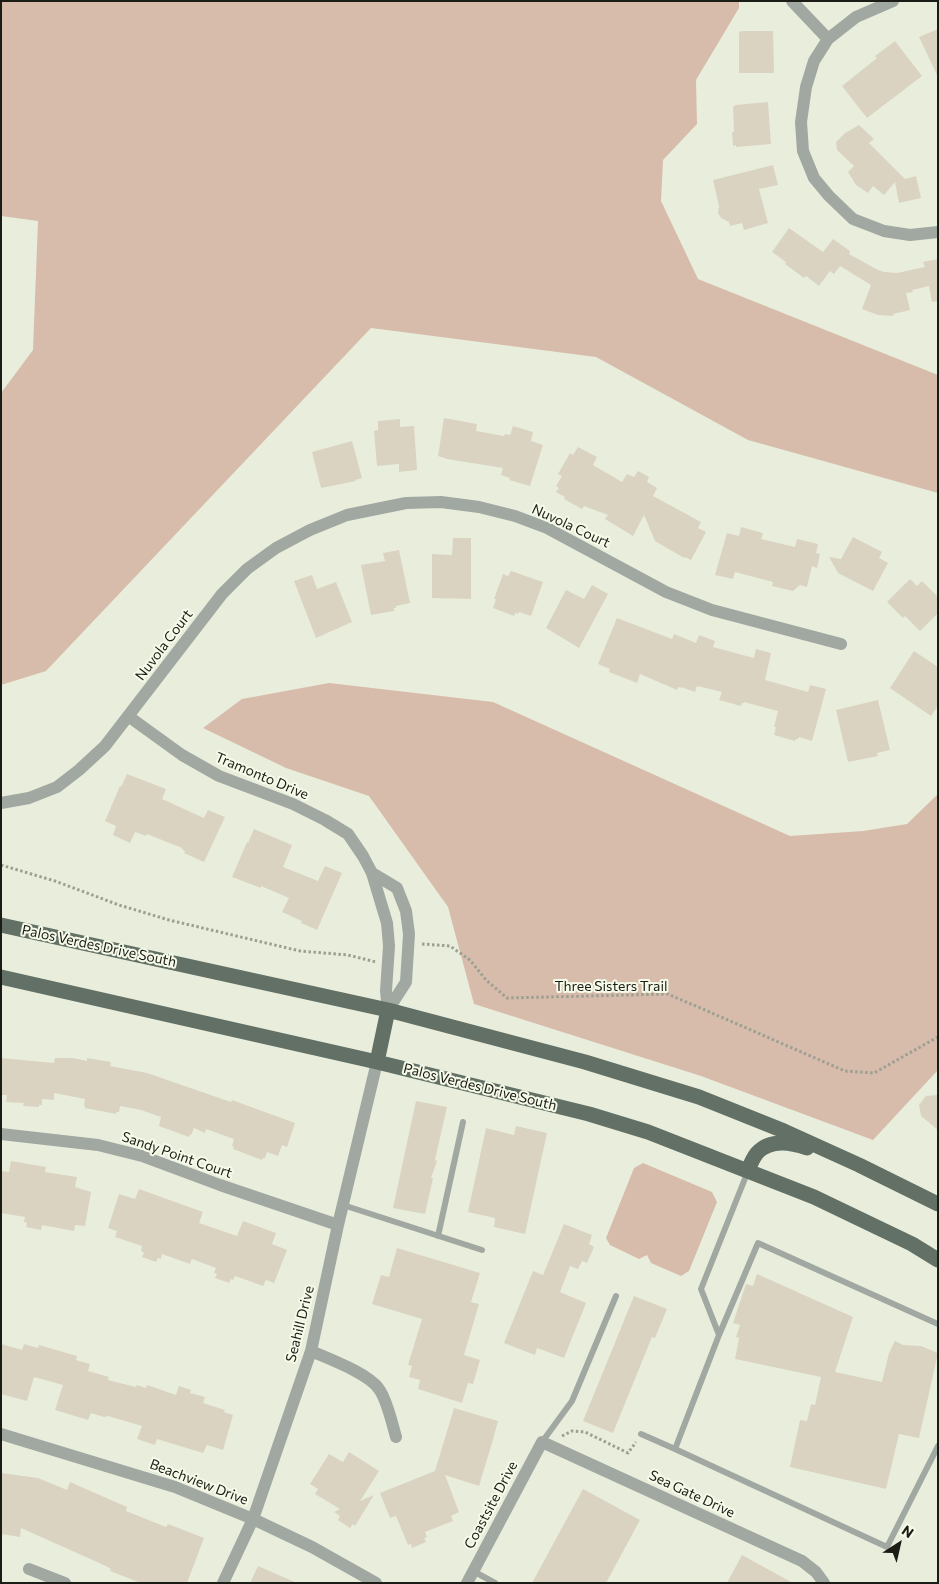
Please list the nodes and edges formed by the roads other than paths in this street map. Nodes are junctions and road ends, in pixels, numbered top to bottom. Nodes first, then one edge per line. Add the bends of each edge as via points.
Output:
1 (792, 1) edge
2 (893, 1) edge
3 (828, 39) junction
4 (938, 232) edge
5 (842, 644) dead end
6 (128, 716) junction
7 (1, 803) edge
8 (372, 874) junction
9 (1, 925) edge
10 (1, 977) edge
11 (388, 1010) junction
12 (377, 1062) junction
13 (463, 1122) dead end
14 (1, 1134) edge
15 (748, 1171) junction
16 (881, 1176) junction
17 (938, 1204) edge
18 (343, 1205) junction
19 (338, 1226) junction
20 (438, 1236) junction
21 (482, 1250) dead end
22 (938, 1260) edge
23 (616, 1296) dead end
24 (938, 1324) edge
25 (719, 1335) junction
26 (311, 1351) junction
27 (1, 1434) edge
28 (641, 1434) road end
29 (396, 1437) dead end
30 (542, 1442) junction
31 (938, 1446) edge
32 (675, 1449) junction
33 (254, 1519) junction
34 (30, 1570) dead end
35 (470, 1577) edge
36 (65, 1583) edge
37 (224, 1583) edge
38 (376, 1583) edge
39 (495, 1583) edge
40 (824, 1583) edge

1 - 3 street
2 - 3 street via 856,18
3 - 4 street via 814,61 801,122 802,151 814,178 853,219 884,231 910,235
5 - 6 street, Nuvola Court via 692,603 547,528 515,516 441,502 406,503 340,518 310,530 276,548 247,569 222,594
6 - 7 street, Nuvola Court via 105,746 57,787 29,798
6 - 8 street, Tramonto Drive via 182,755 219,776 293,804 348,834
8 - 11 street, Tramonto Drive via 387,923 390,946 386,991
8 - 11 street via 397,888 406,911 409,934 406,982
9 - 11 main road, Palos Verdes Drive South
10 - 12 main road, Palos Verdes Drive South
11 - 12 main road
11 - 16 main road, Palos Verdes Drive South via 585,1062 699,1097 784,1131
12 - 15 main road, Palos Verdes Drive South via 589,1114 648,1132
12 - 18 street, Seahill Drive
13 - 20 lane
14 - 19 street, Sandy Point Court via 98,1145 142,1156
15 - 16 main road via 756,1154 776,1142 798,1145
15 - 22 main road, Palos Verdes Drive South via 814,1197
15 - 25 lane via 701,1289
16 - 17 main road, Palos Verdes Drive South
18 - 19 street, Seahill Drive
18 - 20 lane
19 - 26 street, Seahill Drive
20 - 21 lane
23 - 30 lane via 572,1400
24 - 25 lane via 758,1243
25 - 32 lane
26 - 29 street via 366,1377 379,1389
26 - 33 street, Seahill Drive
27 - 33 street, Beachview Drive via 175,1487
28 - 32 lane
30 - 35 street, Coastsite Drive
30 - 40 street, Sea Gate Drive via 802,1561
31 - 32 lane via 887,1547
33 - 37 street, Seahill Drive
33 - 38 street, Beachview Drive
34 - 36 street
35 - 39 lane

